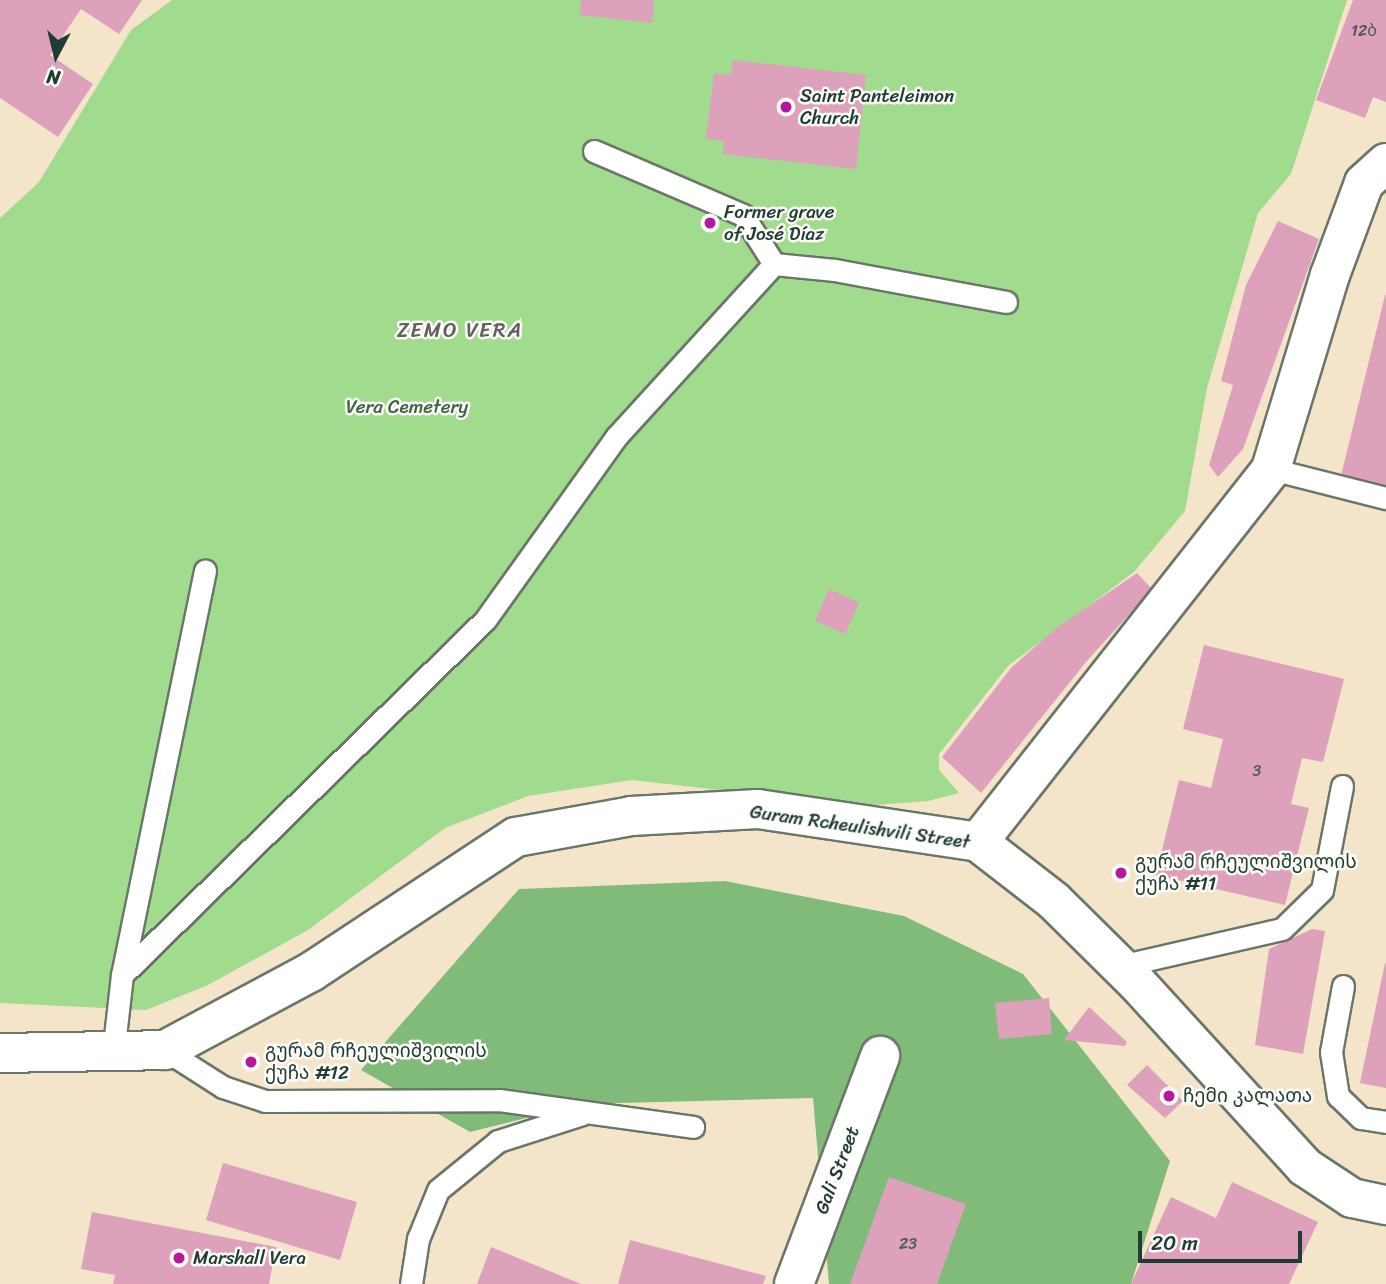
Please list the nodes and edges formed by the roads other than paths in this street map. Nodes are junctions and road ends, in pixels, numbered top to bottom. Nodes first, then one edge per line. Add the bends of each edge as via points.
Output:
1 (594, 150) dead end
2 (1386, 163) edge
3 (774, 264) junction
4 (1006, 302) dead end
5 (1271, 469) junction
6 (1386, 498) edge
7 (205, 570) dead end
8 (1342, 786) dead end
9 (978, 842) junction
10 (1120, 966) junction
11 (122, 975) junction
12 (1343, 986) dead end
13 (165, 1050) junction
14 (0, 1053) edge
15 (113, 1054) junction
16 (880, 1056) dead end
17 (587, 1112) junction
18 (1386, 1122) edge
19 (693, 1127) dead end
20 (1386, 1205) edge
21 (411, 1284) edge
22 (794, 1284) edge

1 - 3 lane via 743,215
2 - 5 street via 1364,183 1330,275
3 - 4 lane
3 - 11 lane via 616,437 485,620
5 - 6 lane
5 - 9 street
7 - 11 lane
8 - 10 lane via 1322,890 1282,929
9 - 10 street, Guram Rcheulishvili Street via 1054,901
9 - 13 street, Guram Rcheulishvili Street via 758,809 631,816 516,837 311,972
10 - 20 street, Guram Rcheulishvili Street via 1305,1167 1352,1198
11 - 15 lane
12 - 18 lane via 1331,1052 1338,1096 1361,1118
13 - 15 street, Guram Rcheulishvili Street
13 - 17 lane via 223,1087 265,1101 499,1100
14 - 15 street, Guram Rcheulishvili Street
16 - 22 street, Gali Street
17 - 19 lane
17 - 21 lane via 498,1141 438,1190 418,1239

